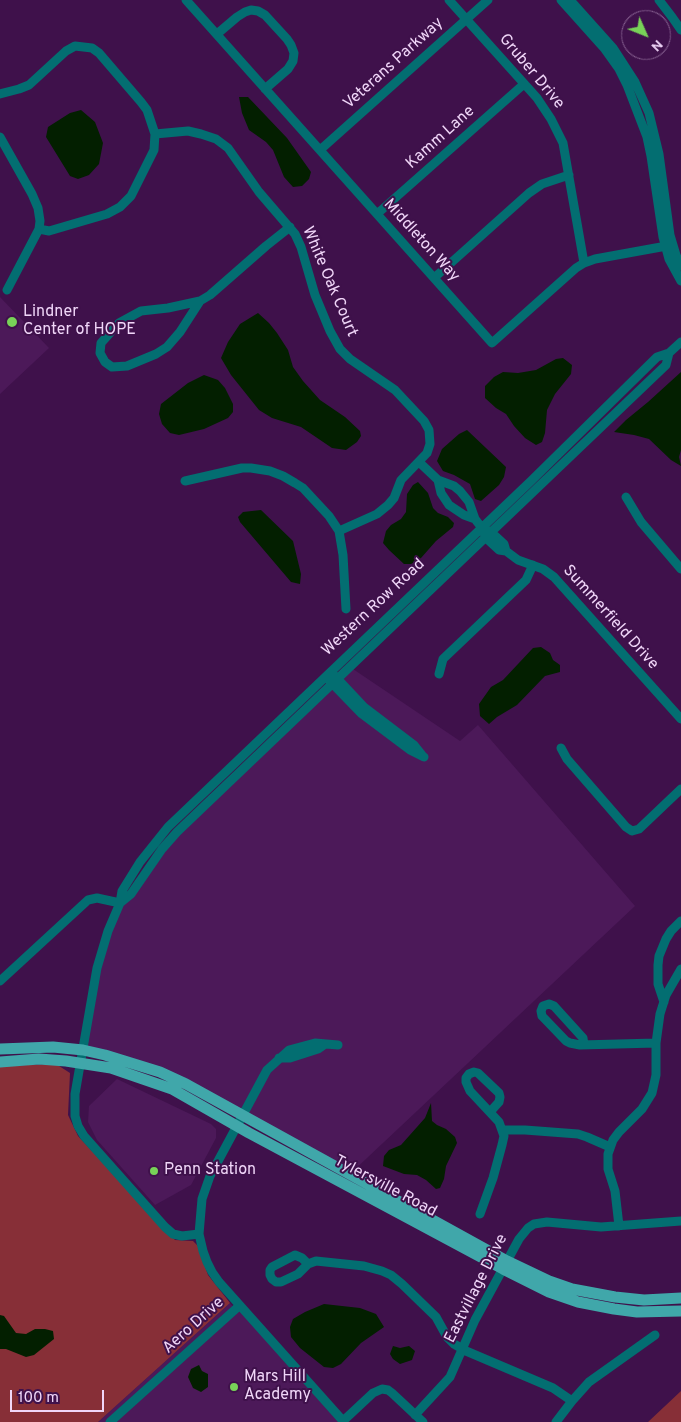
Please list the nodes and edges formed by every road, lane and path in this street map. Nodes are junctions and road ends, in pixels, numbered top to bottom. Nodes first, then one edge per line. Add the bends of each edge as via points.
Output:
1 (186, 0) edge
2 (449, 0) edge
3 (488, 0) edge
4 (561, 0) edge
5 (570, 0) edge
6 (659, 0) edge
7 (466, 20) junction
8 (681, 30) edge
9 (216, 34) junction
10 (524, 84) junction
11 (631, 84) junction
12 (265, 89) junction
13 (0, 94) edge
14 (155, 134) junction
15 (0, 138) edge
16 (320, 150) junction
17 (569, 175) junction
18 (377, 214) junction
19 (290, 227) junction
20 (39, 229) junction
21 (669, 246) junction
22 (584, 263) junction
23 (681, 266) edge
24 (434, 278) junction
25 (681, 280) edge
26 (7, 290) dead end
27 (200, 301) junction
28 (681, 342) edge
29 (669, 353) junction
30 (419, 462) junction
31 (438, 480) junction
32 (185, 481) dead end
33 (626, 497) dead end
34 (474, 519) junction
35 (482, 528) junction
36 (338, 531) junction
37 (489, 535) junction
38 (533, 565) junction
39 (681, 569) edge
40 (346, 609) dead end
41 (328, 674) junction
42 (439, 674) dead end
43 (335, 682) junction
44 (681, 719) edge
45 (561, 748) dead end
46 (681, 789) edge
47 (120, 903) junction
48 (681, 920) edge
49 (681, 969) edge
50 (0, 981) edge
51 (664, 1002) junction
52 (656, 1043) junction
53 (584, 1044) junction
54 (338, 1045) dead end
55 (0, 1049) edge
56 (83, 1050) junction
57 (0, 1062) edge
58 (80, 1064) junction
59 (490, 1112) dead end
60 (243, 1115) junction
61 (237, 1127) junction
62 (503, 1130) junction
63 (610, 1147) junction
64 (480, 1214) dead end
65 (681, 1222) edge
66 (619, 1226) junction
67 (199, 1234) junction
68 (308, 1264) dead end
69 (505, 1265) junction
70 (681, 1298) edge
71 (239, 1306) junction
72 (681, 1312) edge
73 (655, 1335) dead end
74 (463, 1349) junction
75 (572, 1401) junction
76 (415, 1415) junction
77 (344, 1421) edge
78 (110, 1422) edge
79 (423, 1422) edge
80 (556, 1422) edge

1 - 9 street, Middleton Way
2 - 7 street, Gruber Drive
3 - 7 street, Veterans Parkway
4 - 11 street
5 - 11 street via 613,48
6 - 8 street
7 - 10 street, Gruber Drive
7 - 16 street, Veterans Parkway
9 - 12 street, Middleton Way
9 - 12 street via 251,10 265,15 287,39 294,53 293,61
10 - 17 street, Gruber Drive via 552,119 563,143
10 - 18 street, Kamm Lane
11 - 21 street via 649,147
12 - 16 street, Middleton Way
13 - 14 street via 29,85 75,46 92,48 147,110
14 - 19 street, White Oak Court via 188,131 216,139 228,148 259,192
14 - 20 street via 154,150 130,196 120,207 50,231
15 - 20 street via 32,194 38,208
16 - 18 street, Middleton Way
17 - 22 street, Gruber Drive
17 - 24 street via 542,184 529,193
18 - 24 street, Middleton Way
19 - 27 street
19 - 30 street, White Oak Court via 301,247 315,295 340,349 396,390 427,425 430,444
20 - 26 street
21 - 22 street, Middleton Way
21 - 23 street
21 - 25 street via 669,258
22 - 24 street, Middleton Way via 492,343
27 - 27 street via 142,311 118,323 101,343 100,353 105,362 112,367 127,366 167,347
28 - 29 street, Western Row Road
29 - 35 street, Western Row Road via 657,357
29 - 37 street, Western Row Road via 666,365
30 - 31 street
30 - 36 street, White Oak Court via 401,480 394,498 385,509
31 - 34 street via 460,490 469,502
31 - 34 street via 440,493 448,505
32 - 36 street via 242,468 270,471 303,488
33 - 39 street via 641,522
34 - 35 street
35 - 37 street
35 - 41 street, Western Row Road
36 - 40 street via 343,555
37 - 38 street, Summerfield Drive via 504,544 506,551 518,560
37 - 43 street, Western Row Road
38 - 42 street via 526,580 443,659
38 - 44 street, Summerfield Drive via 554,577
41 - 43 street
41 - 47 street, Western Row Road via 168,827 140,862 122,891
43 - 43 street via 362,714 424,757 414,746
43 - 47 street, Western Row Road via 177,832 131,894
45 - 46 street via 566,759 632,831
47 - 50 street via 97,898 88,900
47 - 56 street, Western Row Road via 102,948
48 - 51 street via 666,939 659,956 658,984
49 - 51 street
51 - 52 street
52 - 53 street
52 - 63 street via 656,1075 652,1093
53 - 53 street via 566,1040 542,1016 543,1006 554,1006 583,1038
54 - 60 street, Aero Drive via 315,1043 288,1050 267,1070
55 - 56 main road via 53,1047
56 - 58 street, Western Row Road
56 - 60 main road, Tylersville Road via 160,1072
57 - 58 main road via 39,1059
58 - 61 main road, Tylersville Road via 111,1068 172,1089
58 - 67 street, Western Row Road via 74,1106 78,1126 84,1136 165,1227 182,1236
59 - 62 street
60 - 61 street, Aero Drive
60 - 69 main road, Tylersville Road
61 - 67 street, Aero Drive via 206,1186 200,1209
61 - 69 main road, Tylersville Road
62 - 63 street via 578,1134
62 - 64 street via 502,1145
63 - 66 street via 608,1169 615,1191
65 - 66 street, Eastvillage Drive
66 - 69 street, Eastvillage Drive via 534,1224 523,1232
67 - 71 street, Aero Drive via 212,1272
68 - 74 street via 321,1261 364,1266 391,1275 436,1316 450,1341
69 - 70 main road, Tylersville Road via 593,1294 644,1300
69 - 72 main road, Tylersville Road via 549,1292 578,1302 638,1312
69 - 74 street, Eastvillage Drive
71 - 77 street
71 - 78 street, Aero Drive
73 - 75 street via 589,1382
74 - 75 street via 554,1388
74 - 76 street, Eastvillage Drive via 450,1377
75 - 80 street
76 - 77 street via 392,1393 382,1389 373,1393
76 - 79 street

